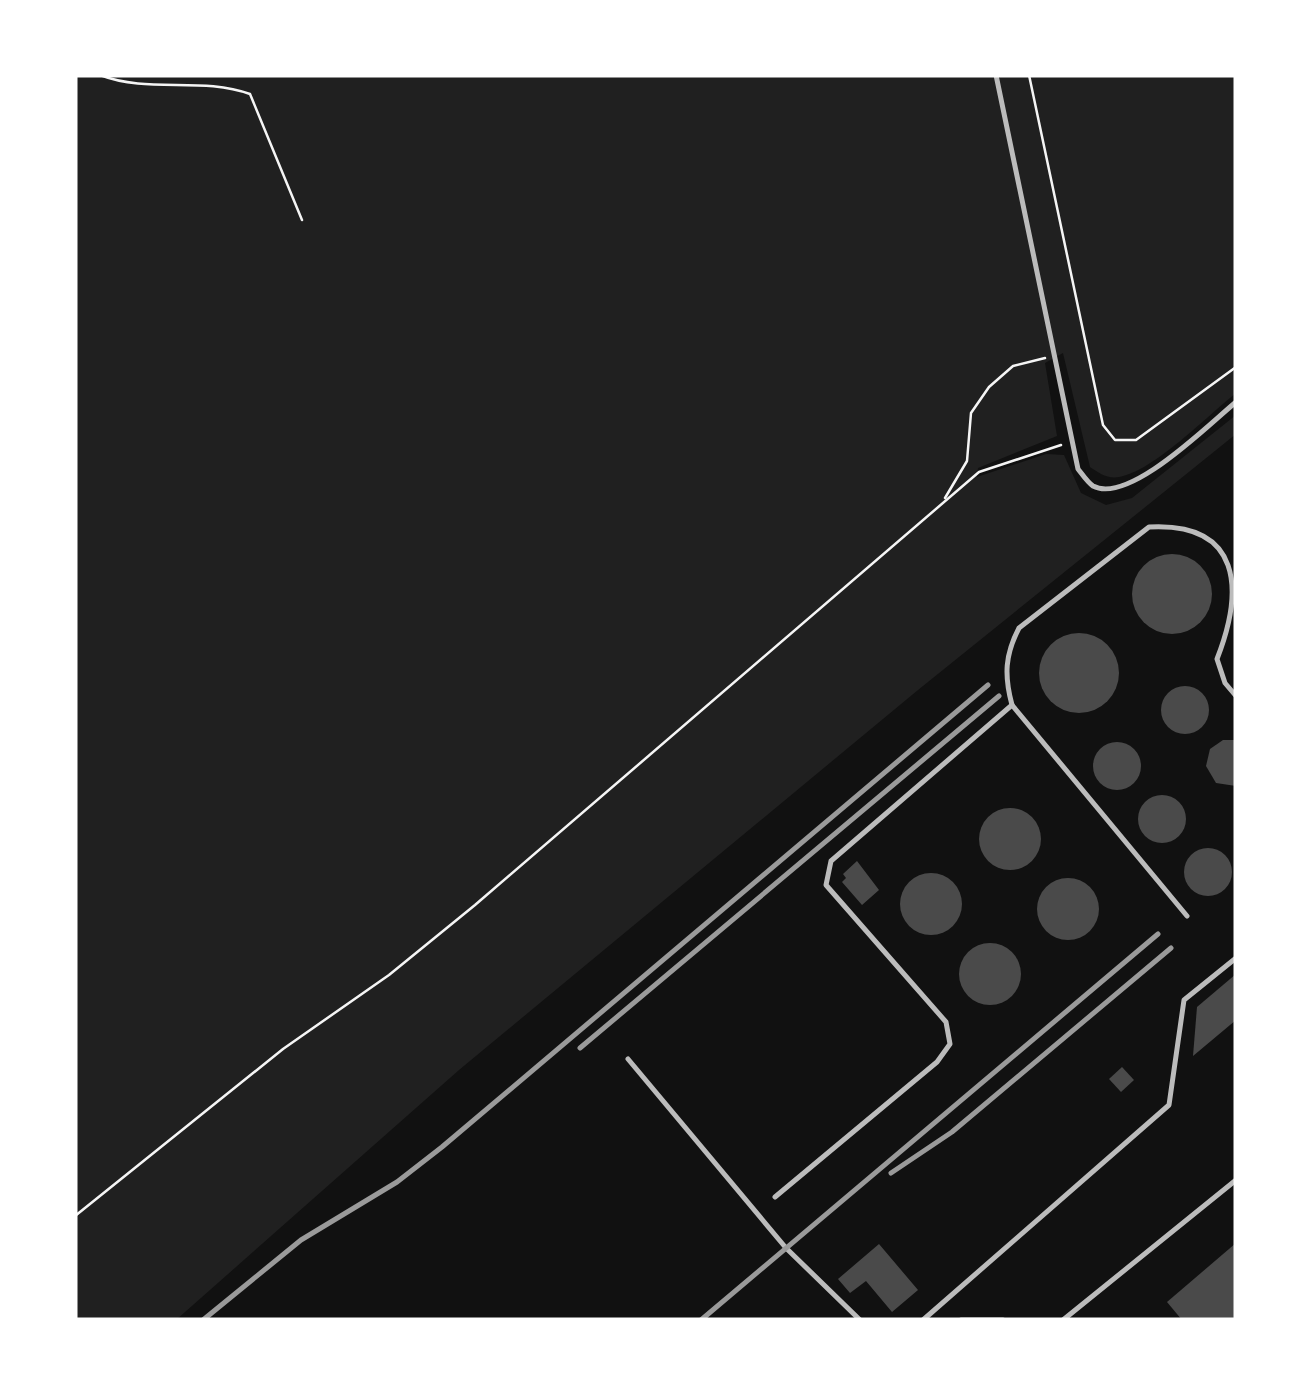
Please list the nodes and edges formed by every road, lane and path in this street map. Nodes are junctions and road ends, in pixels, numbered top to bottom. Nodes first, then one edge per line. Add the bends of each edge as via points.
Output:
1 (102, 75) edge
2 (996, 75) edge
3 (1030, 75) edge
4 (302, 220) dead end
5 (1055, 356) junction
6 (1236, 367) edge
7 (1236, 402) edge
8 (1073, 446) junction
9 (945, 499) junction
10 (1236, 696) edge
11 (1012, 705) junction
12 (1188, 916) dead end
13 (1236, 958) edge
14 (628, 1059) dead end
15 (1236, 1180) edge
16 (775, 1197) dead end
17 (75, 1216) edge
18 (860, 1320) edge
19 (923, 1320) edge
20 (961, 1320) edge
21 (1002, 1320) edge
22 (1063, 1320) edge

1 - 4 path via 129,86 224,84 250,94
2 - 5 lane
3 - 6 path via 1103,424 1114,440 1136,440
5 - 8 lane
5 - 9 path via 1014,366 989,388 972,413 967,460
7 - 8 lane via 1139,480 1111,490 1085,478
8 - 9 path via 1056,445 979,472
9 - 17 path via 475,905
10 - 11 lane via 1217,659 1233,619 1231,566 1196,531 1167,526 1149,527 1019,628 1007,651
11 - 12 lane
11 - 16 lane via 831,861 826,885 946,1022 950,1044
13 - 19 lane via 1184,1000 1170,1105
14 - 18 lane via 786,1248
15 - 22 lane
20 - 21 lane

